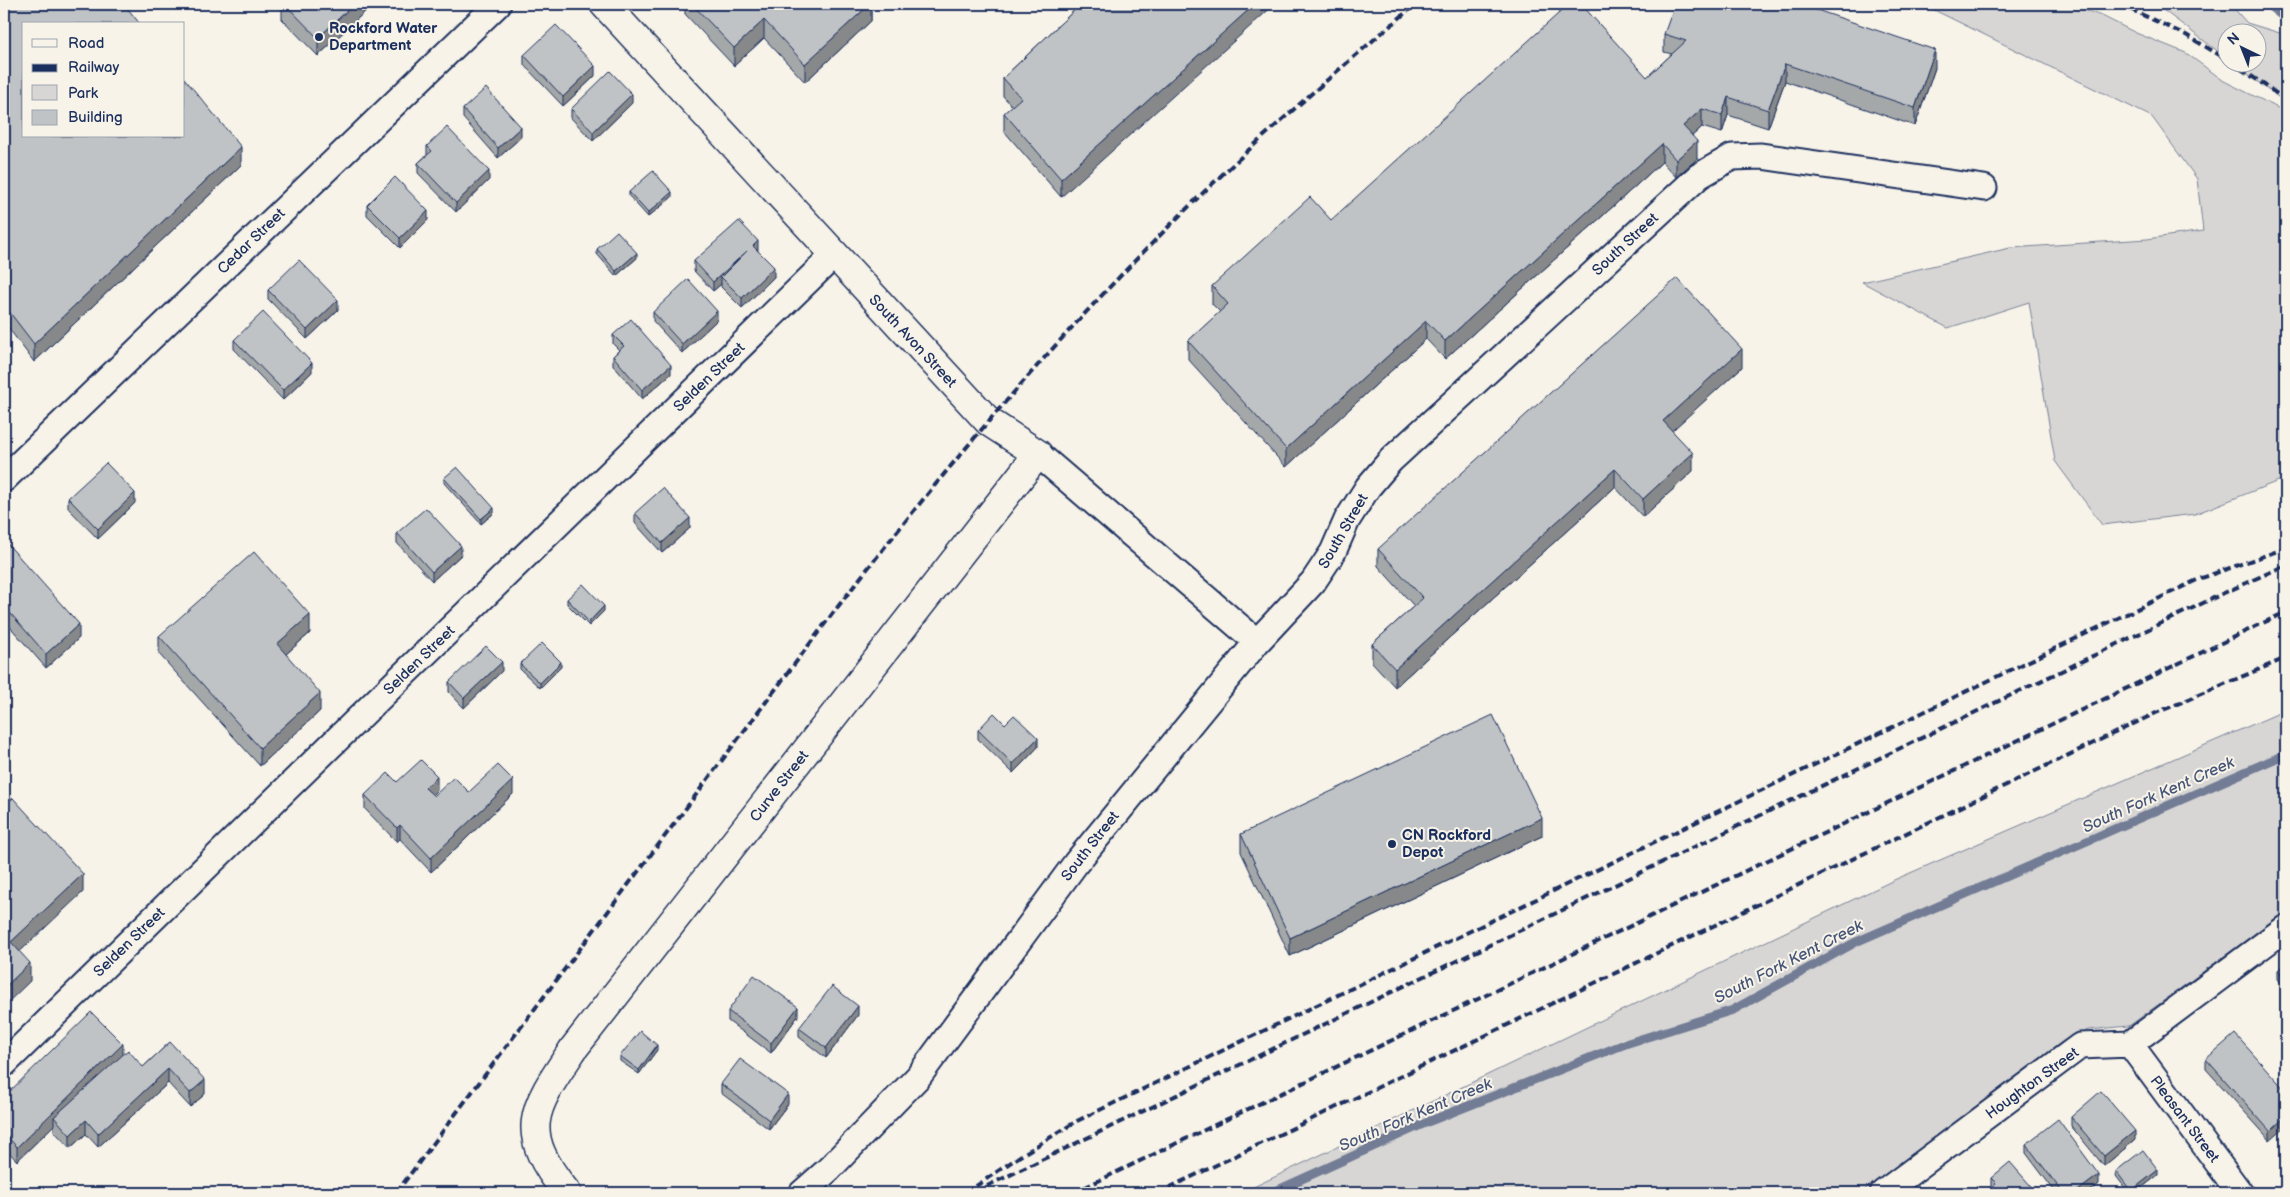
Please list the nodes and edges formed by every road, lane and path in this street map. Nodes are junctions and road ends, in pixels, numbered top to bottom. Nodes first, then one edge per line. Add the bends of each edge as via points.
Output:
1 (498, 4) edge
2 (604, 4) edge
3 (1984, 188) dead end
4 (834, 255) junction
5 (1038, 454) junction
6 (4, 479) edge
7 (1257, 642) junction
8 (2286, 928) edge
9 (2130, 1044) junction
10 (4, 1064) edge
11 (566, 1193) edge
12 (802, 1193) edge
13 (1883, 1193) edge
14 (2240, 1193) edge

1 - 6 street, Cedar Street
2 - 4 street, South Avon Street
3 - 7 street, South Street via 1761,156 1732,157 1699,176 1391,460 1352,512 1333,552 1313,582
4 - 5 street, South Avon Street via 989,422
4 - 10 street, Selden Street
5 - 7 street, South Avon Street
5 - 11 street, Curve Street via 574,1048 550,1084 534,1127 546,1164
7 - 12 street, South Street via 1076,863 918,1077
8 - 9 street
9 - 13 street, Houghton Street via 2080,1046
9 - 14 street, Pleasant Street

